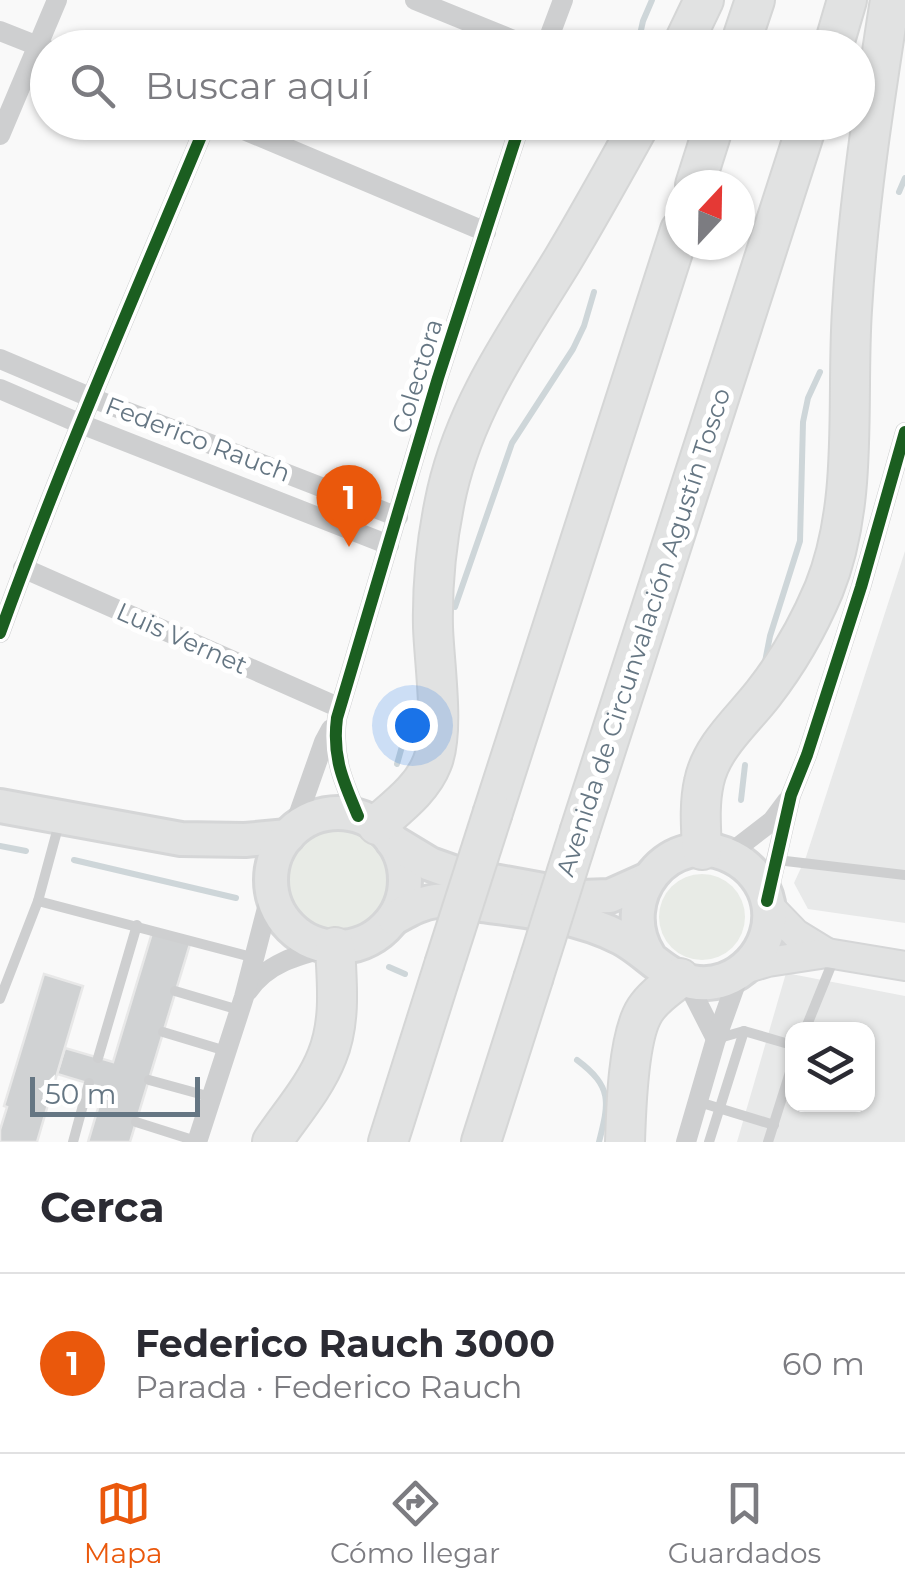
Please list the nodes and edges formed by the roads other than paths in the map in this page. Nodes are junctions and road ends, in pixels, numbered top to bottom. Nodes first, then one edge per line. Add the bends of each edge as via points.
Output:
1 (56, 0) edge
2 (415, 0) edge
3 (563, 0) edge
4 (704, 0) edge
5 (754, 0) edge
6 (847, 0) edge
7 (890, 0) edge
8 (47, 30) edge
9 (489, 30) edge
10 (552, 30) edge
11 (690, 30) edge
12 (745, 30) edge
13 (838, 30) edge
14 (0, 31) edge
15 (30, 43) edge
16 (30, 73) edge
17 (875, 97) edge
18 (0, 135) edge
19 (199, 140) edge
20 (268, 140) edge
21 (514, 140) edge
22 (631, 140) edge
23 (709, 140) edge
24 (802, 140) edge
25 (869, 140) edge
26 (700, 170) edge
27 (486, 232) junction
28 (670, 260) edge
29 (0, 360) edge
30 (0, 390) edge
31 (92, 398) junction
32 (81, 424) junction
33 (905, 432) edge
34 (398, 517) junction
35 (388, 545) junction
36 (24, 568) junction
37 (0, 634) edge
38 (339, 713) junction
39 (791, 795) junction
40 (0, 806) edge
41 (60, 817) junction
42 (376, 827) junction
43 (290, 833) junction
44 (181, 839) junction
45 (715, 853) junction
46 (777, 860) junction
47 (905, 875) edge
48 (648, 880) junction
49 (271, 886) junction
50 (38, 901) junction
51 (768, 903) junction
52 (394, 918) junction
53 (137, 925) junction
54 (333, 947) junction
55 (832, 954) junction
56 (650, 956) junction
57 (255, 958) junction
58 (905, 966) edge
59 (742, 970) junction
60 (122, 977) junction
61 (683, 979) junction
62 (137, 981) dead end
63 (176, 991) dead end
64 (0, 998) edge
65 (242, 1004) junction
66 (110, 1018) junction
67 (125, 1022) dead end
68 (809, 1022) edge
69 (744, 1030) junction
70 (163, 1032) dead end
71 (716, 1039) junction
72 (785, 1042) edge
73 (227, 1051) junction
74 (98, 1058) dead end
75 (149, 1080) dead end
76 (89, 1083) dead end
77 (785, 1089) edge
78 (211, 1098) junction
79 (709, 1105) junction
80 (83, 1108) junction
81 (97, 1112) dead end
82 (136, 1122) dead end
83 (774, 1125) junction
84 (72, 1142) edge
85 (197, 1142) edge
86 (272, 1142) edge
87 (388, 1142) edge
88 (481, 1142) edge
89 (625, 1142) edge
90 (686, 1142) edge
91 (709, 1142) edge
92 (768, 1142) edge

1 - 8 street
2 - 9 street
3 - 10 street
4 - 11 highway
5 - 12 highway
6 - 13 highway
7 - 17 highway
14 - 15 street
16 - 18 street
19 - 31 street
20 - 27 street
21 - 27 street, Colectora
22 - 42 highway via 466,426 435,562 435,758 416,788
23 - 26 highway
24 - 88 highway, Avenida de Circunvalación Agustín Tosco, bridge
25 - 45 highway via 838,548 796,645 708,769 701,801
27 - 34 street, Colectora
28 - 87 highway, bridge
29 - 31 street, Federico Rauch
30 - 32 street, Federico Rauch
31 - 32 street
31 - 34 street, Federico Rauch
32 - 35 street, Federico Rauch
32 - 36 street
33 - 39 street
34 - 35 street, Colectora
35 - 38 street, Colectora
36 - 37 street
36 - 38 street, Luis Vernet
38 - 42 street, Colectora via 336,757
38 - 43 street, Colectora
39 - 45 street via 772,822
39 - 46 street
40 - 41 main road
41 - 44 main road
41 - 50 lane
42 - 43 main road via 326,814
42 - 48 main road via 430,864 461,875 581,898 610,896
42 - 52 main road via 404,864 403,901
43 - 44 main road
43 - 49 main road via 272,864
44 - 49 main road via 240,862
45 - 48 main road via 691,851 667,861
45 - 51 main road via 742,863
46 - 47 lane
46 - 51 street
48 - 56 main road via 637,914
49 - 54 main road via 288,925 307,940
49 - 57 street
50 - 53 lane
50 - 64 lane
51 - 55 main road via 796,934
51 - 59 main road via 766,937
52 - 54 main road via 366,942
52 - 56 main road via 432,901 501,908 595,926
53 - 57 lane
53 - 60 lane
54 - 65 street via 276,964 254,981
54 - 86 highway via 332,1044
55 - 58 main road
55 - 59 main road
55 - 68 lane
56 - 61 main road
57 - 65 street
59 - 61 main road via 714,982
59 - 71 street
60 - 62 lane
60 - 66 lane
61 - 71 street
61 - 89 highway via 654,998 638,1021
63 - 65 lane
65 - 73 street
66 - 67 lane
66 - 74 lane
69 - 71 lane
69 - 72 lane
69 - 79 lane
70 - 73 lane
71 - 79 street
73 - 78 street
75 - 78 lane
76 - 80 lane
77 - 83 lane
78 - 85 street
79 - 83 lane
79 - 90 street
79 - 91 lane
80 - 81 lane
80 - 84 lane
82 - 85 lane
83 - 92 lane

